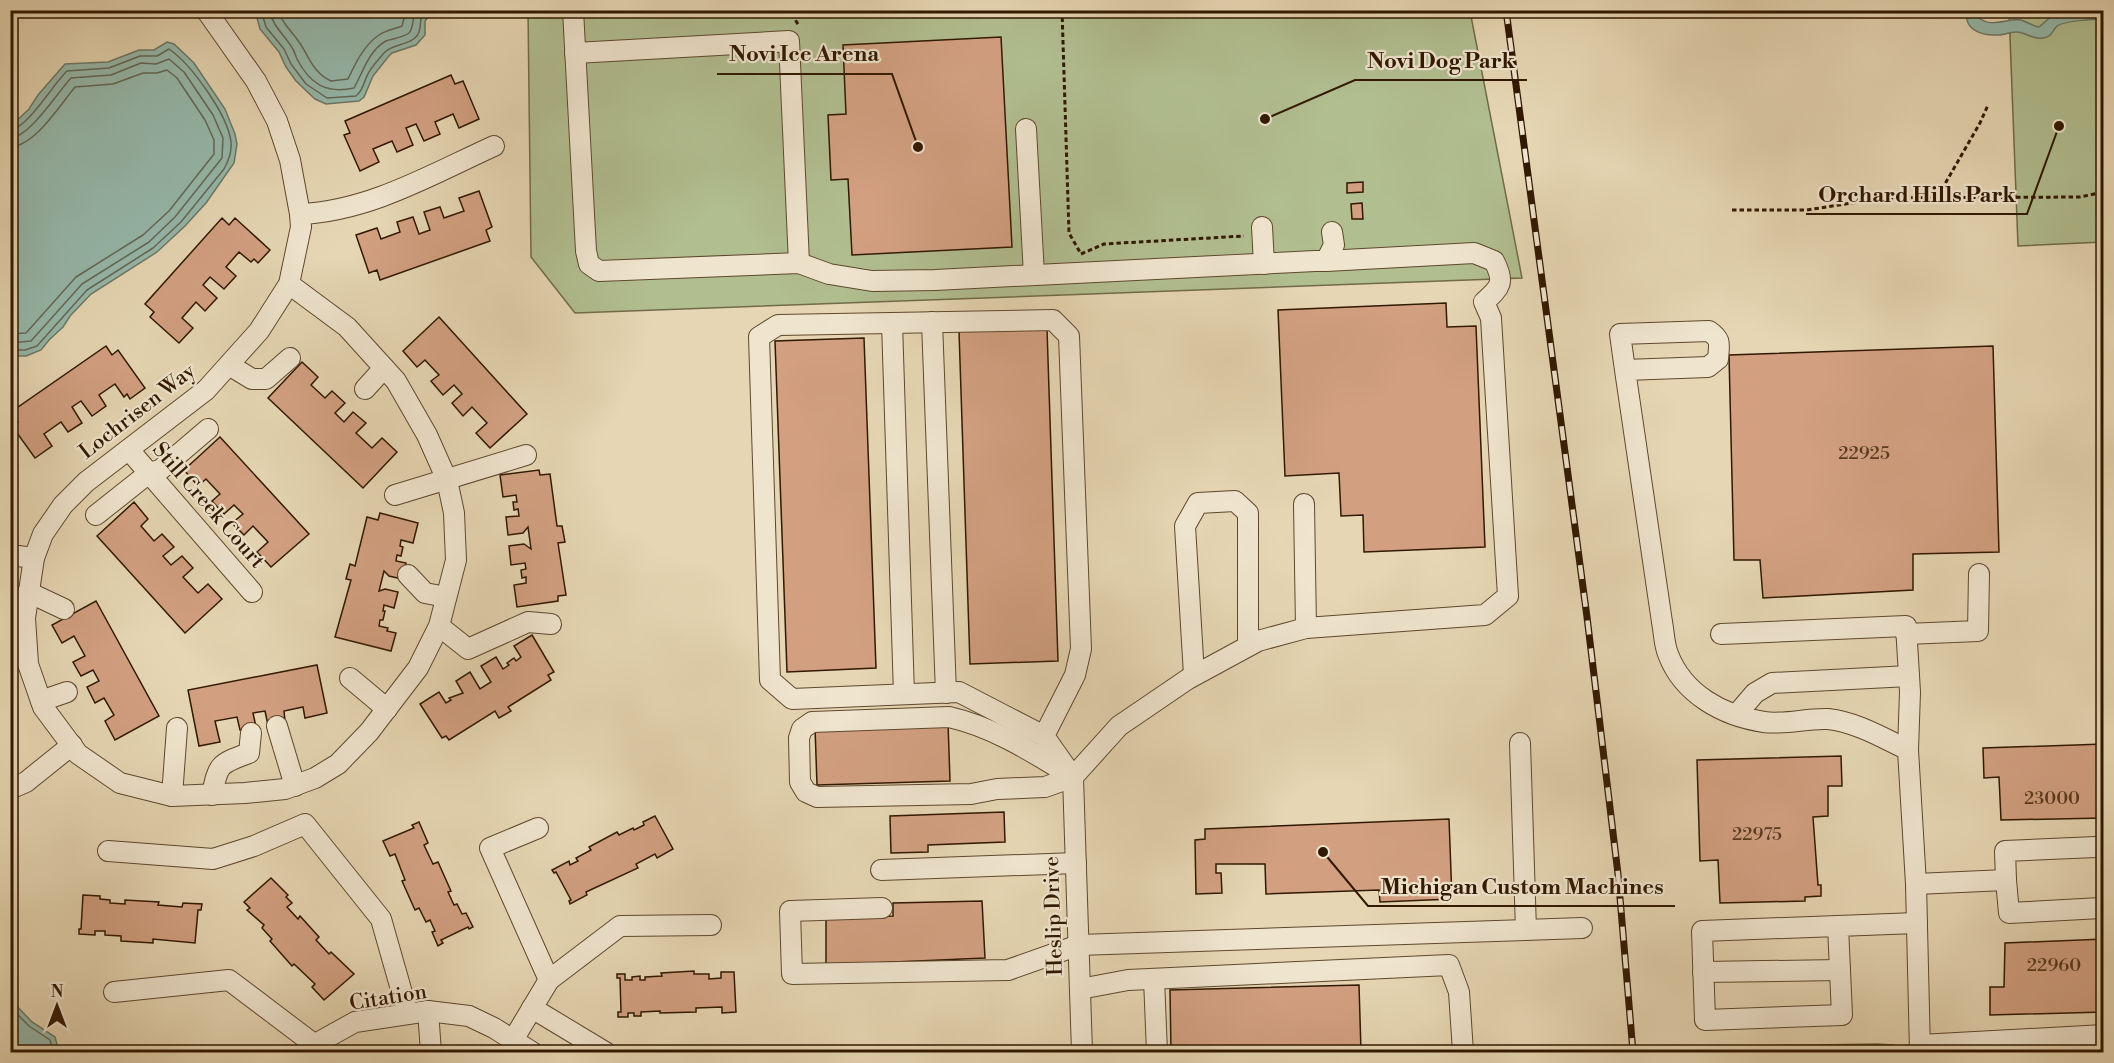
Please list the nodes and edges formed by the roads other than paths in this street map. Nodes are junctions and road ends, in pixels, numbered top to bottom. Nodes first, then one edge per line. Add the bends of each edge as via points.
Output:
1 (206, 10) edge
2 (573, 10) edge
3 (575, 53) junction
4 (1026, 129) dead end
5 (494, 146) dead end
6 (300, 214) junction
7 (1253, 232) road end
8 (799, 263) junction
9 (1264, 264) junction
10 (1034, 275) junction
11 (290, 284) junction
12 (932, 322) junction
13 (892, 323) junction
14 (290, 358) dead end
15 (229, 365) junction
16 (384, 368) junction
17 (1625, 370) junction
18 (365, 389) dead end
19 (208, 429) dead end
20 (129, 450) junction
21 (526, 455) dead end
22 (149, 474) junction
23 (447, 480) junction
24 (395, 495) dead end
25 (1304, 504) dead end
26 (96, 514) dead end
27 (10, 555) edge
28 (34, 558) junction
29 (1978, 574) dead end
30 (408, 575) dead end
31 (28, 592) junction
32 (252, 592) dead end
33 (446, 597) junction
34 (64, 609) dead end
35 (551, 624) dead end
36 (439, 626) junction
37 (1306, 628) junction
38 (1721, 634) dead end
39 (1906, 634) junction
40 (1248, 646) junction
41 (1194, 675) junction
42 (1909, 676) junction
43 (350, 678) dead end
44 (67, 692) dead end
45 (946, 693) junction
46 (904, 694) junction
47 (41, 701) junction
48 (387, 709) junction
49 (1737, 714) junction
50 (277, 726) dead end
51 (177, 728) dead end
52 (251, 733) dead end
53 (1044, 736) junction
54 (1520, 743) dead end
55 (72, 745) junction
56 (1908, 750) junction
57 (1072, 777) junction
58 (295, 786) junction
59 (10, 789) edge
60 (212, 795) junction
61 (172, 796) junction
62 (538, 828) dead end
63 (2096, 847) dead end
64 (108, 851) dead end
65 (1076, 863) junction
66 (881, 870) dead end
67 (2006, 880) junction
68 (1916, 884) junction
69 (882, 908) dead end
70 (2101, 908) dead end
71 (1917, 923) junction
72 (711, 925) dead end
73 (1838, 926) junction
74 (1582, 928) dead end
75 (1526, 930) junction
76 (1079, 945) junction
77 (1840, 970) junction
78 (1703, 972) junction
79 (1154, 978) junction
80 (549, 980) junction
81 (1080, 989) junction
82 (114, 992) dead end
83 (532, 1008) junction
84 (429, 1011) junction
85 (408, 1014) junction
86 (2103, 1035) edge
87 (513, 1040) junction
88 (312, 1049) edge
89 (1920, 1049) edge
90 (431, 1053) edge
91 (532, 1053) edge
92 (605, 1053) edge
93 (1082, 1053) edge
94 (1156, 1053) edge
95 (1463, 1053) edge

1 - 6 street, Lochrisen Way via 256,81 277,121 290,160
2 - 3 street
3 - 8 street via 589,264 599,271
3 - 8 street via 789,41
4 - 10 street
5 - 6 street via 372,201 330,212
6 - 11 street, Lochrisen Way
7 - 9 street
8 - 10 street via 829,274 872,281
9 - 10 street
9 - 37 street via 1335,245 1474,253 1494,261 1501,275 1499,289 1484,302 1491,318 1508,596 1485,615
11 - 15 street, Lochrisen Way via 259,331
11 - 16 street, Lochrisen Way via 347,327
12 - 13 street
12 - 45 street
12 - 53 street via 1053,320 1069,336 1082,649 1075,675
13 - 46 street
13 - 46 street via 778,325 759,337 770,680 792,699
14 - 15 street via 266,379 252,379
15 - 20 street, Lochrisen Way via 206,390
16 - 18 street
16 - 23 street, Lochrisen Way via 396,381 427,435
17 - 17 street via 1620,334 1709,331 1720,343 1718,359 1708,367
17 - 49 street via 1668,654 1697,695 1717,708
19 - 22 street via 160,470
20 - 22 street, Still Creek Court
20 - 28 street, Lochrisen Way via 63,505 43,534
21 - 23 street
22 - 26 street
22 - 32 street, Still Creek Court
23 - 24 street
23 - 33 street, Lochrisen Way via 454,513 456,560
25 - 37 street
27 - 28 street
28 - 31 street, Lochrisen Way
29 - 39 street via 1978,631
30 - 33 street via 425,593
31 - 34 street
31 - 47 street, Lochrisen Way via 28,664
33 - 36 street, Lochrisen Way
35 - 36 street via 528,622 468,649
36 - 48 street, Lochrisen Way via 418,668
37 - 40 street
38 - 39 street via 1906,626
39 - 42 street
40 - 41 street
40 - 41 street via 1248,513 1235,501 1198,503 1185,526
41 - 57 street via 1119,726
42 - 49 street via 1772,683 1755,693
42 - 56 street
43 - 48 street
44 - 47 street
45 - 46 street
45 - 53 street via 958,692
47 - 55 street, Lochrisen Way
48 - 58 street, Lochrisen Way via 338,764
49 - 56 street via 1765,722 1829,719 1869,730
50 - 58 street
51 - 61 street
52 - 60 street via 249,753 227,761 217,771
53 - 57 street
54 - 75 street
55 - 59 street via 26,782
55 - 61 street, Lochrisen Way via 78,754 120,783
56 - 68 street
57 - 57 street via 1025,747 969,721 949,717 812,722 802,729 800,738 800,782 806,792 817,797 971,794 1045,787
57 - 65 street, Heslip Drive
58 - 60 street, Lochrisen Way
60 - 61 street, Lochrisen Way
62 - 80 street via 490,848
63 - 67 street via 2005,851
64 - 85 street via 213,859 304,824 381,919
65 - 66 street
65 - 76 street, Heslip Drive
67 - 68 street
67 - 70 street via 2009,913
68 - 71 street
69 - 76 street via 790,911 792,975 1008,970
71 - 73 street
71 - 89 street
72 - 80 street via 620,926
73 - 77 street
73 - 78 street via 1702,930
74 - 75 street
75 - 76 street
76 - 81 street, Heslip Drive
77 - 78 street
77 - 78 street via 1842,1015 1705,1020
79 - 81 street
79 - 94 street
79 - 95 street via 1449,965 1459,992
80 - 83 street
81 - 93 street, Heslip Drive
82 - 88 street via 229,980
83 - 87 street
83 - 92 street
84 - 85 street, Citation
84 - 87 street, Citation via 469,1016
84 - 90 street
85 - 88 street, Citation via 355,1022
86 - 89 street
87 - 91 street, Citation

